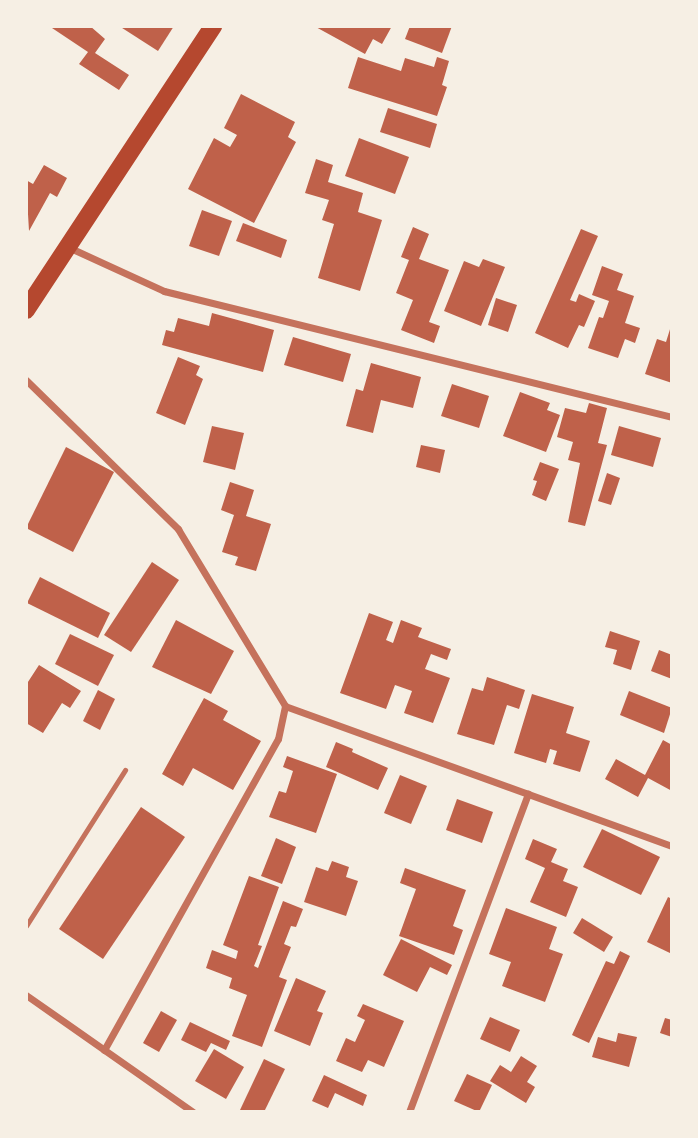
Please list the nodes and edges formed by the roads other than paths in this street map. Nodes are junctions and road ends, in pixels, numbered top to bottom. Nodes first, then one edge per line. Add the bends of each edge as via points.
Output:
1 (213, 26) edge
2 (68, 247) junction
3 (26, 310) edge
4 (26, 380) edge
5 (672, 417) edge
6 (285, 706) junction
7 (125, 771) dead end
8 (528, 794) junction
9 (672, 846) edge
10 (26, 926) edge
11 (26, 995) edge
12 (104, 1050) junction
13 (193, 1112) edge
14 (409, 1112) edge

1 - 2 main road
2 - 3 main road
2 - 5 street via 164,291
4 - 6 street via 178,528
6 - 8 street
6 - 12 street via 278,739
7 - 10 lane
8 - 9 street
8 - 14 street
11 - 12 street
12 - 13 street

